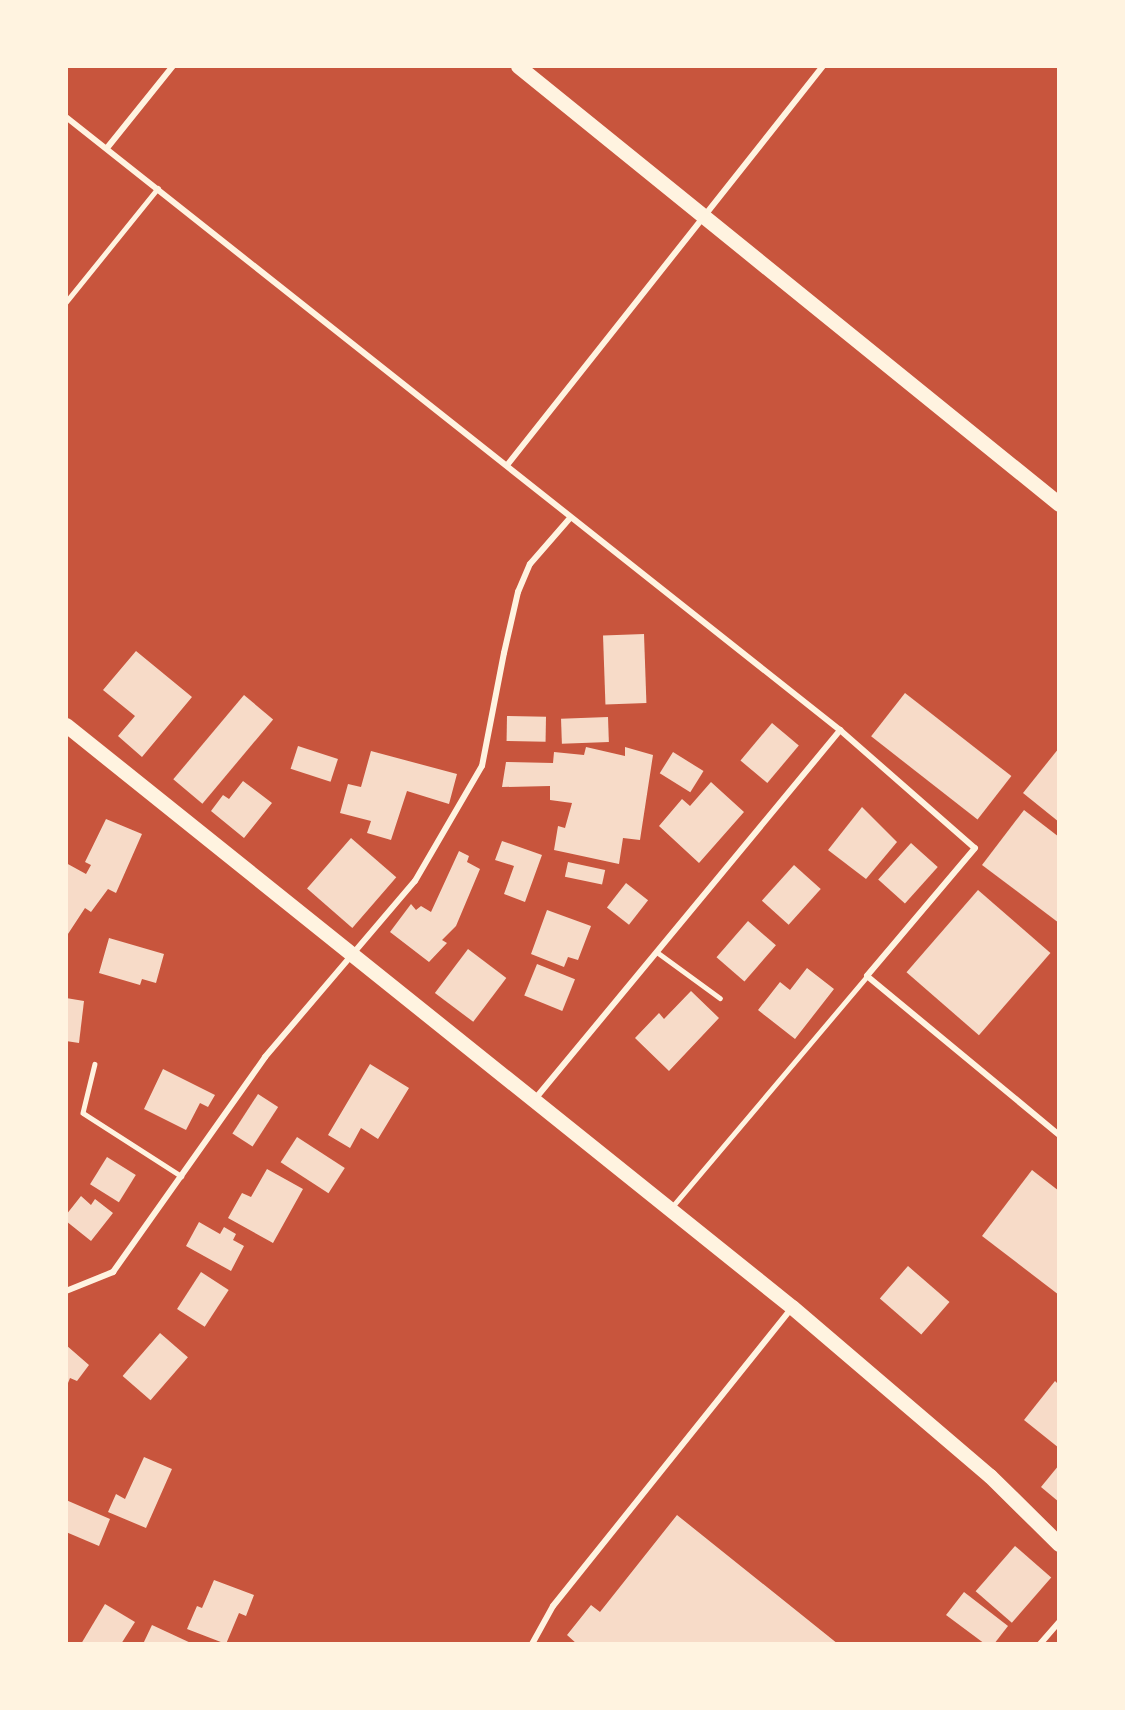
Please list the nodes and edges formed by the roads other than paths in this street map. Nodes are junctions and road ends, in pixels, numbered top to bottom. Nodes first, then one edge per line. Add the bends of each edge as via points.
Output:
1 (173, 66) edge
2 (519, 66) edge
3 (822, 66) edge
4 (66, 117) edge
5 (107, 148) junction
6 (158, 188) junction
7 (704, 214) junction
8 (66, 302) edge
9 (508, 464) junction
10 (1059, 504) edge
11 (570, 518) junction
12 (66, 725) edge
13 (840, 730) junction
14 (657, 952) junction
15 (351, 956) junction
16 (867, 976) junction
17 (720, 998) dead end
18 (95, 1064) dead end
19 (535, 1100) junction
20 (1059, 1135) edge
21 (181, 1176) junction
22 (670, 1209) junction
23 (66, 1291) edge
24 (792, 1307) junction
25 (1059, 1544) edge
26 (1059, 1622) edge
27 (532, 1644) edge
28 (1040, 1644) edge

1 - 5 street
2 - 7 main road
3 - 7 street
4 - 5 street
5 - 6 street
6 - 8 lane
6 - 9 street
7 - 9 street
7 - 10 main road
9 - 11 street
11 - 13 street
11 - 15 street via 530,564 518,592 482,766 415,881
12 - 15 main road
13 - 14 street
13 - 16 street via 975,848
14 - 17 lane
14 - 19 street
15 - 19 main road
15 - 21 street via 265,1058
16 - 20 street
16 - 22 lane
18 - 21 lane via 83,1113
19 - 22 main road
21 - 23 street via 113,1272
22 - 24 main road
24 - 25 main road via 990,1476
24 - 27 street via 553,1606
26 - 28 street

